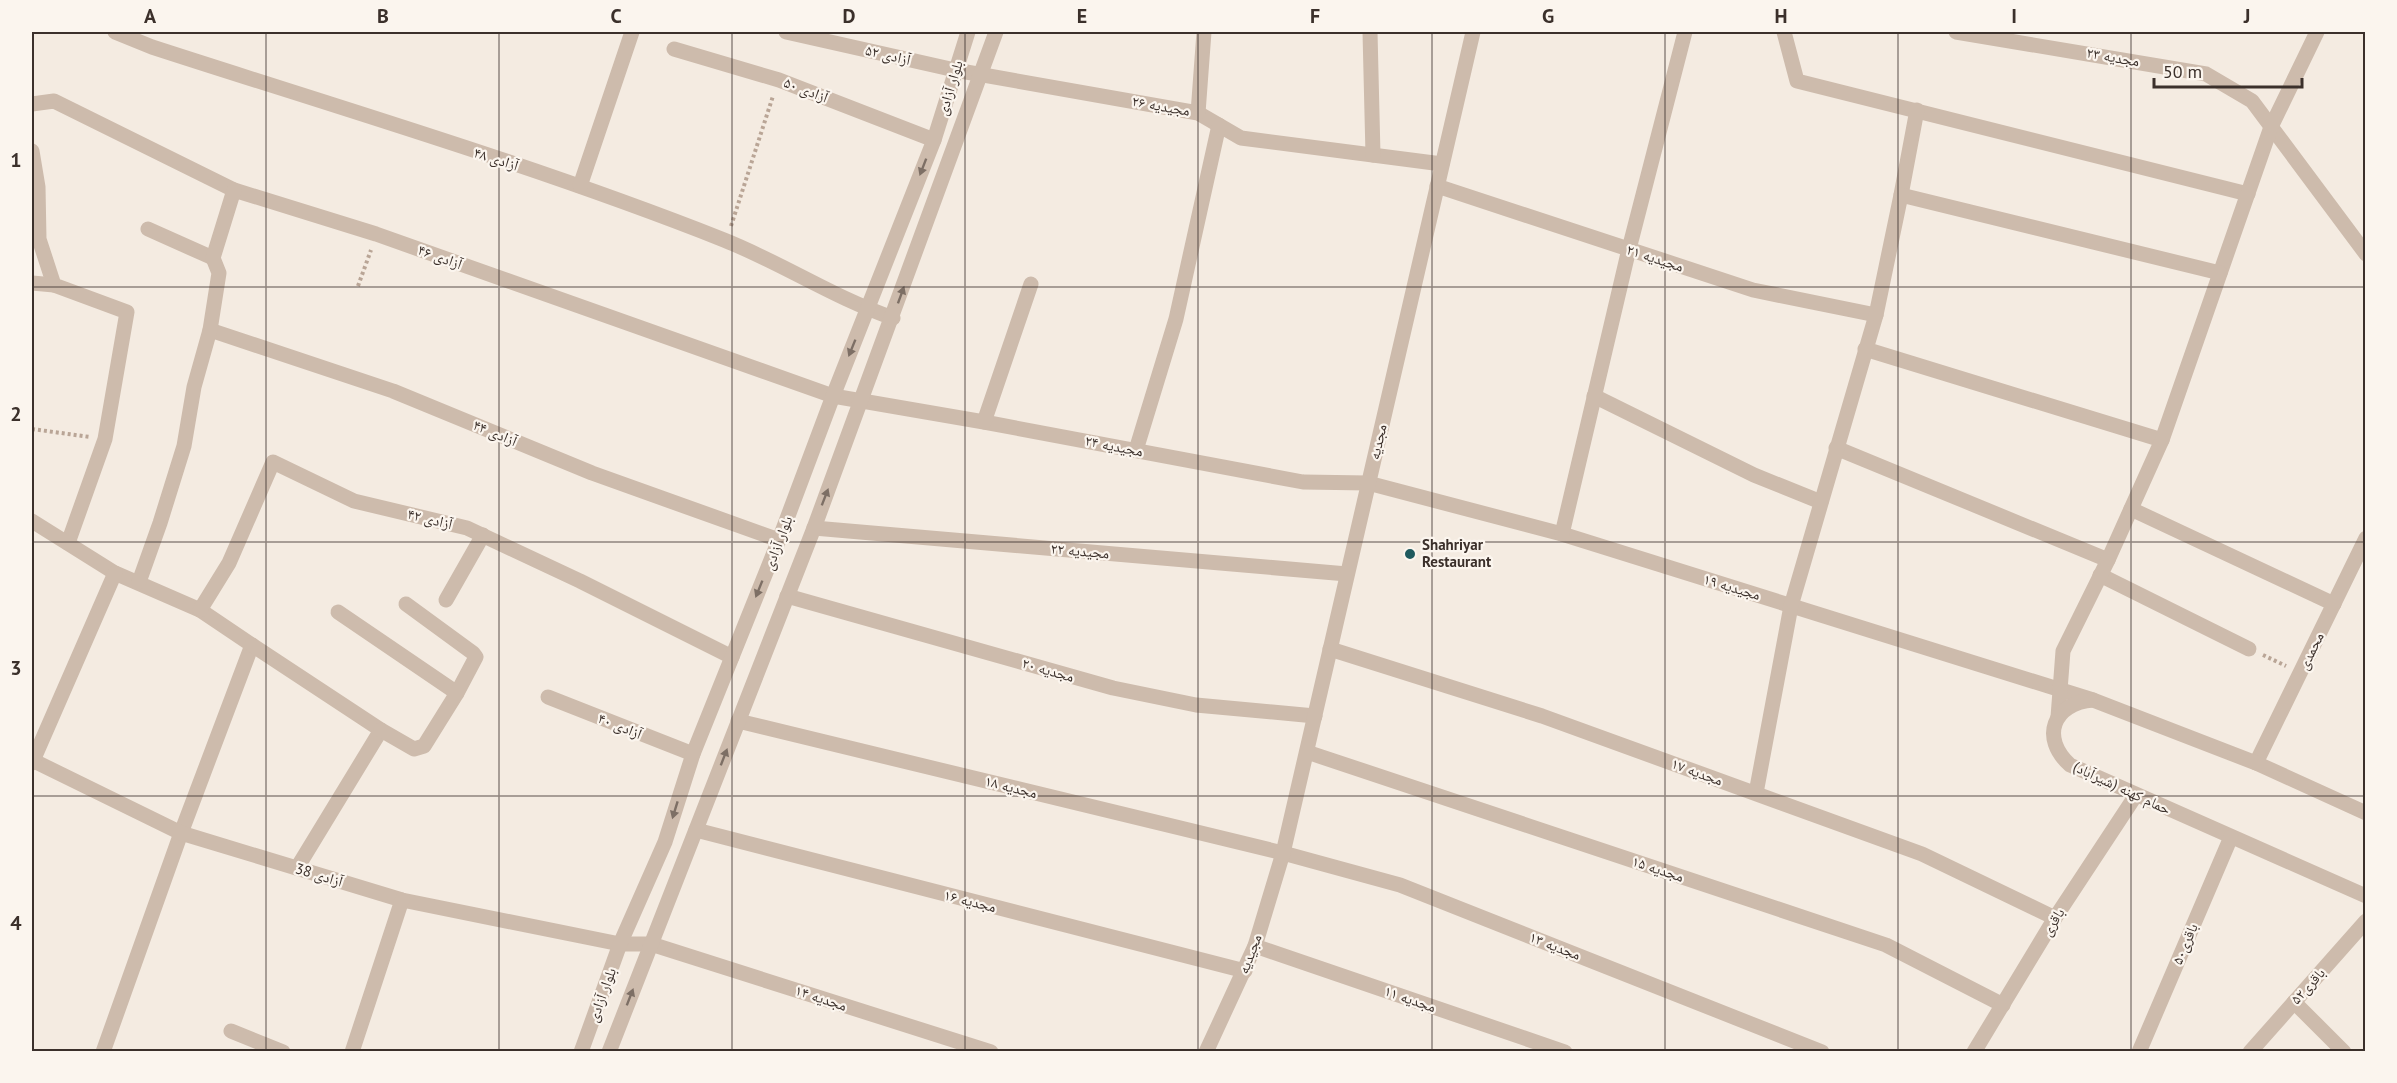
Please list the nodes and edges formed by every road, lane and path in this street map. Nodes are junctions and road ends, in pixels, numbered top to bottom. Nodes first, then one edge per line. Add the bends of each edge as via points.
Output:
1 (116, 32) edge
2 (632, 32) edge
3 (786, 32) edge
4 (968, 32) edge
5 (996, 32) edge
6 (1204, 32) edge
7 (1370, 32) edge
8 (1473, 32) edge
9 (1685, 32) edge
10 (1784, 32) edge
11 (1956, 32) edge
12 (2317, 32) edge
13 (675, 49) dead end
14 (955, 70) junction
15 (981, 75) junction
16 (779, 80) junction
17 (32, 104) edge
18 (1917, 110) junction
19 (1198, 113) junction
20 (1219, 125) junction
21 (2271, 127) junction
22 (934, 140) junction
23 (32, 151) edge
24 (1373, 155) junction
25 (1442, 164) junction
26 (580, 186) junction
27 (1437, 186) junction
28 (234, 190) junction
29 (2248, 194) junction
30 (1901, 195) junction
31 (148, 229) dead end
32 (376, 234) junction
33 (726, 241) junction
34 (1629, 249) junction
35 (2366, 254) edge
36 (213, 258) junction
37 (2220, 273) junction
38 (32, 283) edge
39 (1031, 284) dead end
40 (54, 285) junction
41 (358, 286) dead end
42 (868, 309) junction
43 (1876, 315) junction
44 (893, 318) junction
45 (210, 330) junction
46 (1865, 350) junction
47 (833, 396) junction
48 (1594, 396) junction
49 (861, 402) junction
50 (984, 422) junction
51 (32, 429) edge
52 (105, 439) junction
53 (2162, 440) junction
54 (1836, 448) junction
55 (1136, 450) junction
56 (1368, 483) junction
57 (1821, 501) junction
58 (2131, 509) junction
59 (32, 521) edge
60 (814, 528) junction
61 (1562, 534) junction
62 (483, 535) junction
63 (2366, 538) edge
64 (779, 540) junction
65 (68, 543) junction
66 (2108, 560) junction
67 (2361, 564) edge
68 (115, 573) junction
69 (1347, 574) junction
70 (2100, 575) junction
71 (139, 582) junction
72 (787, 596) junction
73 (446, 600) dead end
74 (406, 604) dead end
75 (2334, 604) junction
76 (1791, 606) junction
77 (200, 610) junction
78 (338, 612) dead end
79 (252, 645) junction
80 (1330, 649) junction
81 (2249, 649) joint
82 (732, 657) junction
83 (2300, 672) junction
84 (2060, 690) junction
85 (457, 693) junction
86 (548, 697) dead end
87 (2093, 700) junction
88 (1315, 716) junction
89 (2058, 717) junction
90 (738, 721) junction
91 (381, 730) junction
92 (1306, 752) junction
93 (693, 754) junction
94 (32, 761) edge
95 (2256, 763) junction
96 (683, 784) junction
97 (710, 793) junction
98 (1756, 793) junction
99 (2136, 795) junction
100 (2366, 813) edge
101 (696, 830) junction
102 (181, 833) junction
103 (2231, 837) junction
104 (1283, 853) junction
105 (297, 868) junction
106 (2366, 897) edge
107 (402, 900) junction
108 (2055, 918) junction
109 (2366, 921) edge
110 (620, 944) junction
111 (651, 944) junction
112 (1255, 946) junction
113 (1245, 971) junction
114 (2294, 1002) junction
115 (2002, 1005) junction
116 (231, 1031) dead end
117 (610, 1051) edge
118 (103, 1052) edge
119 (283, 1052) edge
120 (352, 1052) edge
121 (581, 1052) edge
122 (991, 1052) edge
123 (1206, 1052) edge
124 (1565, 1052) edge
125 (1822, 1052) edge
126 (1974, 1052) edge
127 (2139, 1052) edge
128 (2250, 1052) edge
129 (2344, 1052) edge

1 - 26 street, آزادی ۴۸
2 - 26 street
3 - 14 street, آزادی ۵۲
4 - 14 street, بلوار آزادی
5 - 15 street, بلوار آزادی
6 - 19 street
7 - 24 street
8 - 25 street, مجدیه
9 - 34 street
10 - 18 street via 1797,81
11 - 21 street, مجدیه ۲۳ via 2206,74 2252,101
12 - 21 street, حمام کهنه (شیرآباد)
13 - 16 street, آزادی ۵۰
14 - 15 street, آزادی ۵۲
14 - 22 street, بلوار آزادی
15 - 19 street, مجیدیه ۲۶
44 -> 15 street, بلوار آزادی
16 - 22 street, آزادی ۵۰
16 - 33 path
17 - 28 street, آزادی ۴۶ via 54,101
18 - 29 street
18 - 30 street
19 - 20 street, مجیدیه ۲۶
20 - 24 street, مجیدیه ۲۶ via 1241,138
20 - 55 street via 1176,319
21 - 29 street, حمام کهنه (شیرآباد)
21 - 35 street, مجدیه ۲۳
22 -> 42 street, بلوار آزادی
23 - 40 street via 38,187 39,239
24 - 25 street, مجیدیه ۲۶
25 - 27 street, مجدیه
26 - 33 street, آزادی ۴۸
27 - 34 street, مجیدیه ۲۱
27 - 56 street, مجدیه
28 - 32 street, آزادی ۴۶
28 - 36 street
29 - 37 street, حمام کهنه (شیرآباد)
30 - 37 street
30 - 43 street
31 - 36 street
32 - 41 path
32 - 47 street, آزادی ۴۶
33 - 42 street, آزادی ۴۸
34 - 43 street, مجیدیه ۲۱ via 1753,290
34 - 48 street
36 - 45 street via 219,273
37 - 53 street, حمام کهنه (شیرآباد)
38 - 40 street
39 - 50 street
40 - 52 street via 127,312
42 - 44 street, آزادی ۴۸
42 -> 47 street, بلوار آزادی
43 - 46 street
44 - 49 street, بلوار آزادی
45 - 64 street, آزادی ۴۴ via 393,391 592,473
45 - 71 street via 194,387 184,446
46 - 53 street
46 - 54 street
47 - 49 street, آزادی ۴۶
47 - 64 street, بلوار آزادی
48 - 57 street via 1754,475
48 - 61 street
49 - 50 street, مجیدیه ۲۴
60 -> 49 street, بلوار آزادی
50 - 55 street, مجیدیه ۲۴
51 - 52 path
52 - 65 street
53 - 58 street, حمام کهنه (شیرآباد)
54 - 57 street
54 - 66 street
55 - 56 street, مجیدیه ۲۴ via 1303,482
56 - 61 street, مجیدیه ۱۹
56 - 69 street, مجدیه
57 - 76 street
58 - 66 street, حمام کهنه (شیرآباد)
58 - 75 street
59 - 65 street
60 - 69 street, مجیدیه ۲۲
60 - 72 street, بلوار آزادی
61 - 76 street, مجیدیه ۱۹
62 - 73 street
62 - 77 street, آزادی ۴۲ via 354,501 273,462 229,563
62 - 82 street, آزادی ۴۲
63 - 67 street, محمدی
64 -> 82 street, بلوار آزادی
65 - 68 street
66 - 70 street, حمام کهنه (شیرآباد)
67 - 75 street, محمدی
68 - 71 street
68 - 94 street
69 - 80 street, مجدیه
70 - 81 street
70 - 84 street, حمام کهنه (شیرآباد) via 2063,651
71 - 77 street
72 - 88 street, مجدیه ۲۰ via 1113,688 1196,705
72 - 90 street, بلوار آزادی
74 - 85 street via 476,657
75 - 83 street, محمدی
76 - 84 street, مجیدیه ۱۹
76 - 98 street
77 - 79 street
78 - 85 street
79 - 91 street
79 - 102 street
80 - 88 street, مجدیه
80 - 98 street, مجدیه ۱۷ via 1542,716
81 - 83 path
82 - 93 street, بلوار آزادی
83 - 95 street, محمدی
84 - 87 street, مجیدیه ۱۹
84 - 89 street, حمام کهنه (شیرآباد)
85 - 91 street via 420,748 414,749
86 - 93 street, آزادی ۴۰
87 - 89 street via 2079,701
87 - 95 street
88 - 92 street, مجدیه
89 - 99 street, حمام کهنه (شیرآباد) via 2053,730 2060,756 2070,765
97 -> 90 street, بلوار آزادی
90 - 104 street, مجدیه ۱۸
91 - 105 street
92 - 104 street, مجدیه
92 - 115 street, مجدیه ۱۵ via 1886,945
93 - 96 street, بلوار آزادی
94 - 102 street, آزادی 38
95 - 100 street
96 - 97 street
96 -> 110 street, بلوار آزادی via 665,842
97 - 101 street, بلوار آزادی
98 - 108 street, مجدیه ۱۷ via 1922,854
99 - 103 street, حمام کهنه (شیرآباد)
99 - 108 street, باقری
101 - 111 street, بلوار آزادی
101 - 113 street, مجدیه ۱۶
102 - 105 street, آزادی 38
102 - 118 street
103 - 106 street, حمام کهنه (شیرآباد)
103 - 127 street, باقری۵۰
104 - 112 street, مجیدیه
104 - 125 street, مجدیه ۱۳ via 1400,885
105 - 107 street, آزادی 38
107 - 110 street, آزادی 38
107 - 120 street
108 - 115 street, باقری
109 - 114 street, باقری۵۲
110 - 111 street, مجدیه ۱۴
110 - 121 street, بلوار آزادی
117 -> 111 street, بلوار آزادی
111 - 122 street, مجدیه ۱۴
112 - 113 street, مجیدیه
112 - 124 street, مجدیه ۱۱
113 - 123 street, مجیدیه
114 - 128 street, باقری۵۲
114 - 129 street
115 - 126 street, باقری
116 - 119 street

